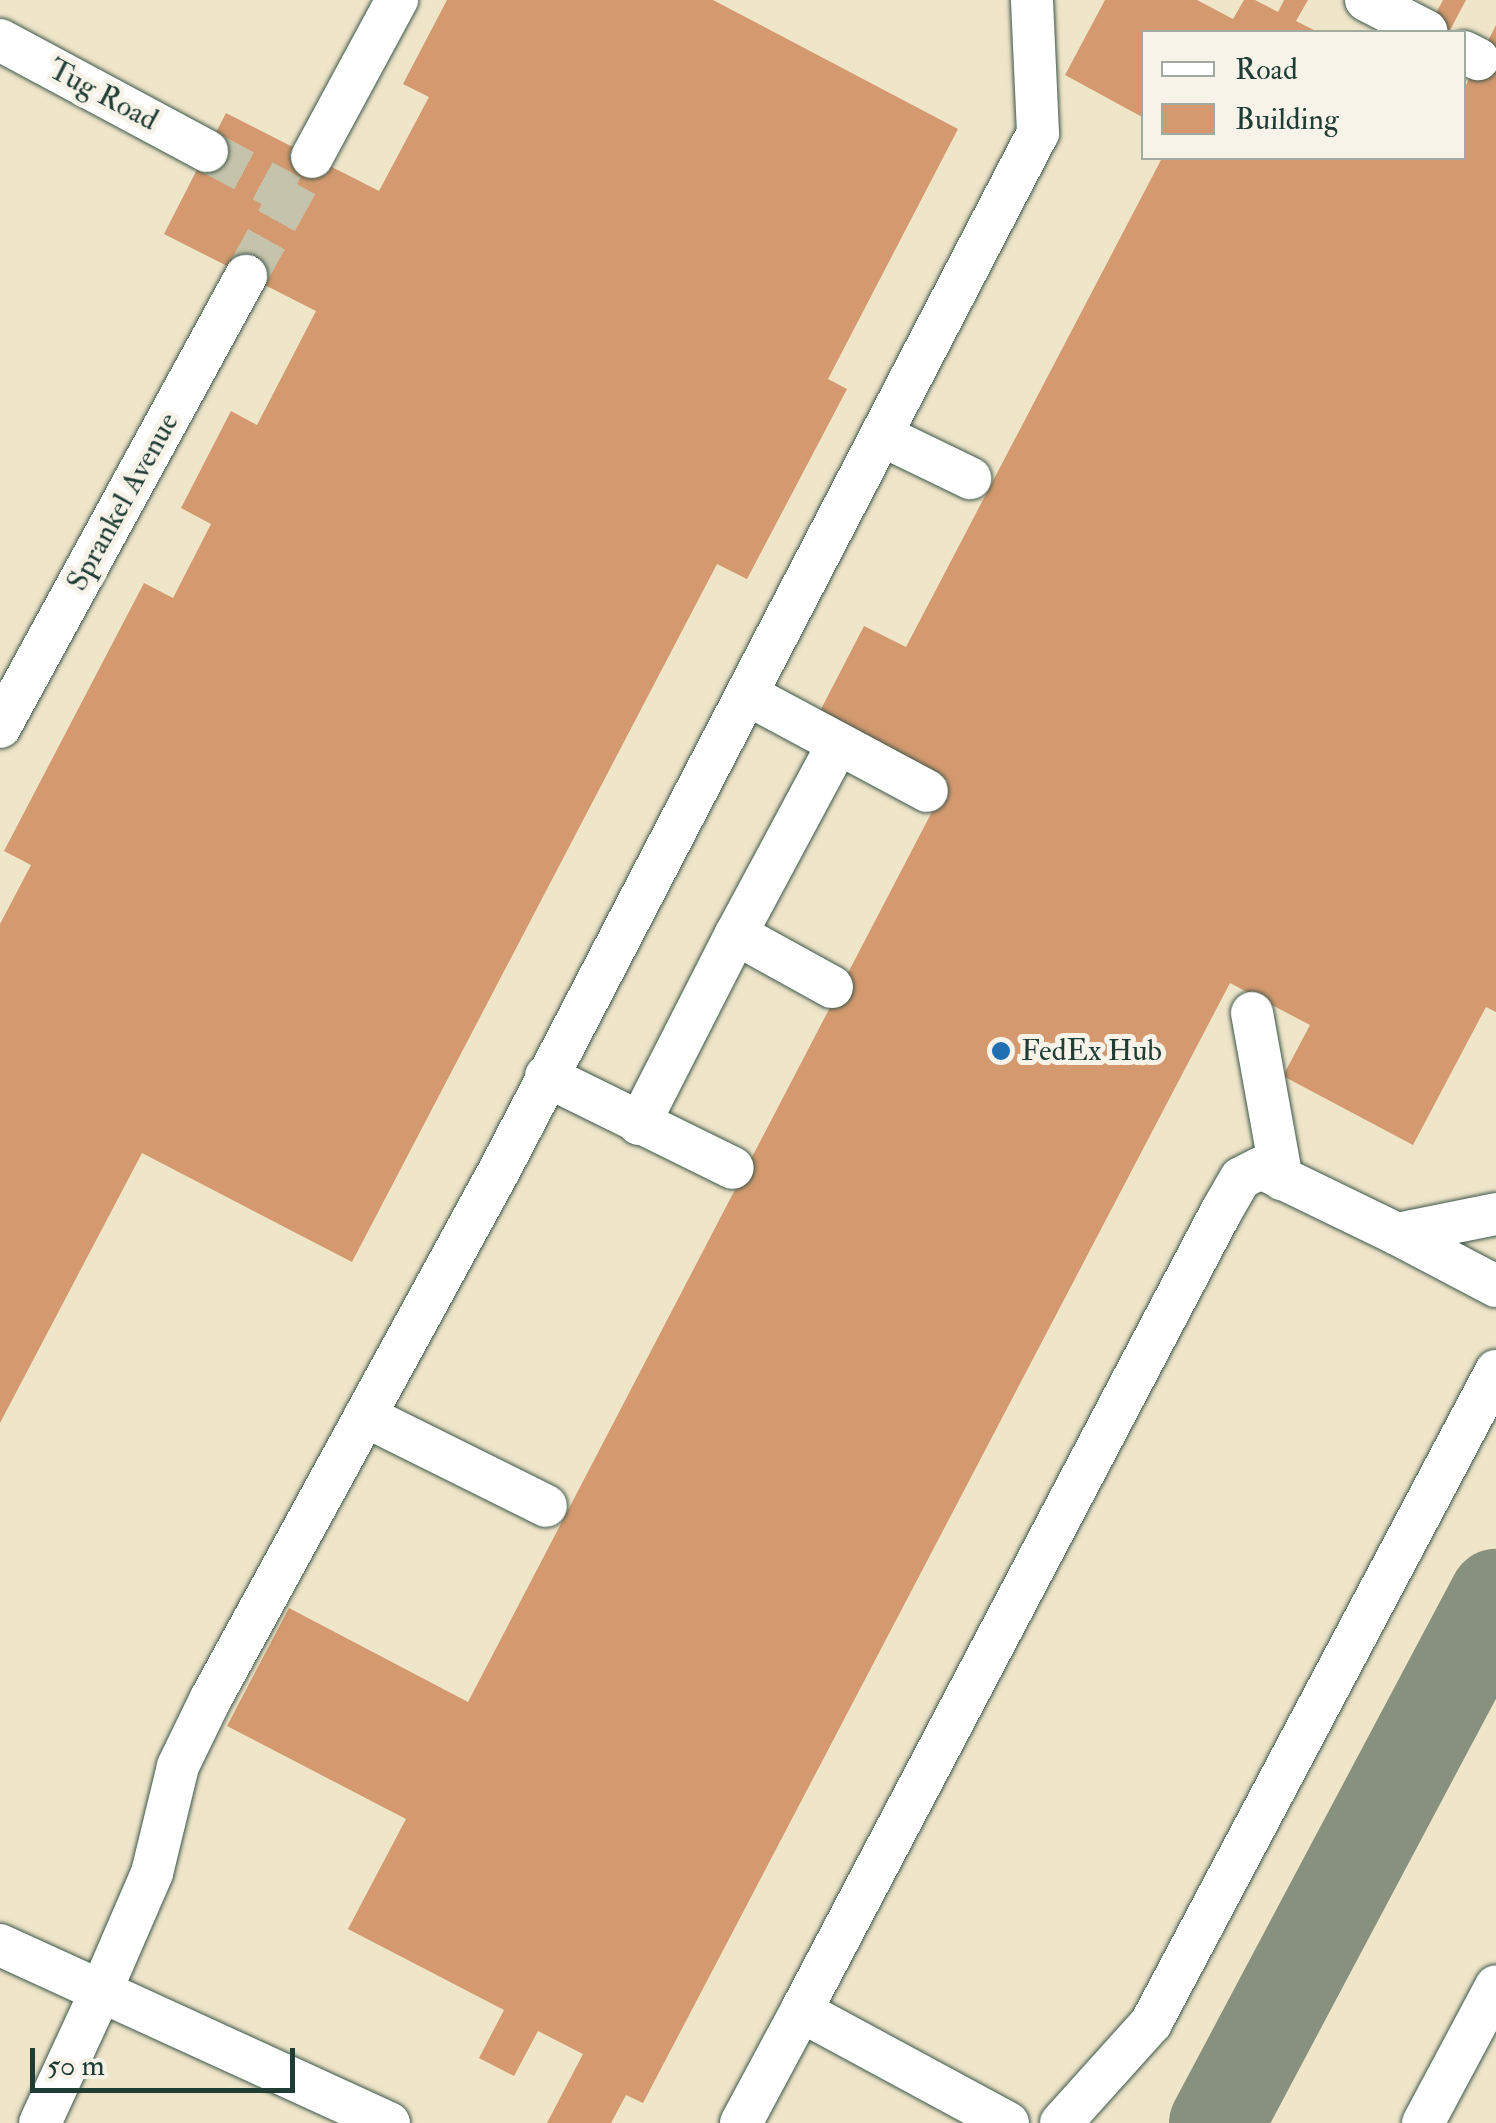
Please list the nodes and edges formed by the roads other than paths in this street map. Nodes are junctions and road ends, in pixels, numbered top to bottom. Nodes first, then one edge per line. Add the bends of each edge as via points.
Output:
1 (397, 0) edge
2 (1032, 0) edge
3 (1375, 2) edge
4 (1423, 30) edge
5 (0, 40) edge
6 (207, 151) tunnel mouth
7 (312, 156) tunnel mouth
8 (246, 276) tunnel mouth
9 (883, 436) junction
10 (970, 478) dead end
11 (12, 676) edge
12 (748, 695) junction
13 (0, 727) edge
14 (838, 744) junction
15 (928, 791) dead end
16 (736, 934) junction
17 (832, 987) dead end
18 (1252, 1012) dead end
19 (546, 1076) junction
20 (639, 1124) junction
21 (733, 1168) dead end
22 (1282, 1178) junction
23 (1496, 1214) edge
24 (1397, 1234) junction
25 (1496, 1286) edge
26 (1496, 1371) edge
27 (365, 1416) junction
28 (546, 1506) dead end
29 (0, 1946) edge
30 (1496, 1986) edge
31 (100, 1990) junction
32 (801, 2012) junction
33 (40, 2123) edge
34 (389, 2123) edge
35 (741, 2123) edge
36 (1008, 2123) edge
37 (1061, 2123) edge
38 (1424, 2123) edge

1 - 7 street
2 - 9 street via 1038,133
3 - 4 street
5 - 6 street, Tug Road
8 - 11 street, Sprankel Avenue
9 - 10 street
9 - 12 street
11 - 13 street, Sprankel Avenue
12 - 14 street
12 - 19 street
14 - 15 street
14 - 16 street
16 - 17 street
16 - 20 street
18 - 22 street
19 - 20 street
19 - 27 street
20 - 21 street
22 - 24 street
22 - 32 street via 1261,1168 1241,1178 1221,1212
23 - 24 street
24 - 25 street
26 - 37 street via 1151,2024
27 - 28 street
27 - 31 street via 178,1766 152,1873
29 - 31 street
30 - 38 street
31 - 33 street
31 - 34 street
32 - 35 street
32 - 36 street

